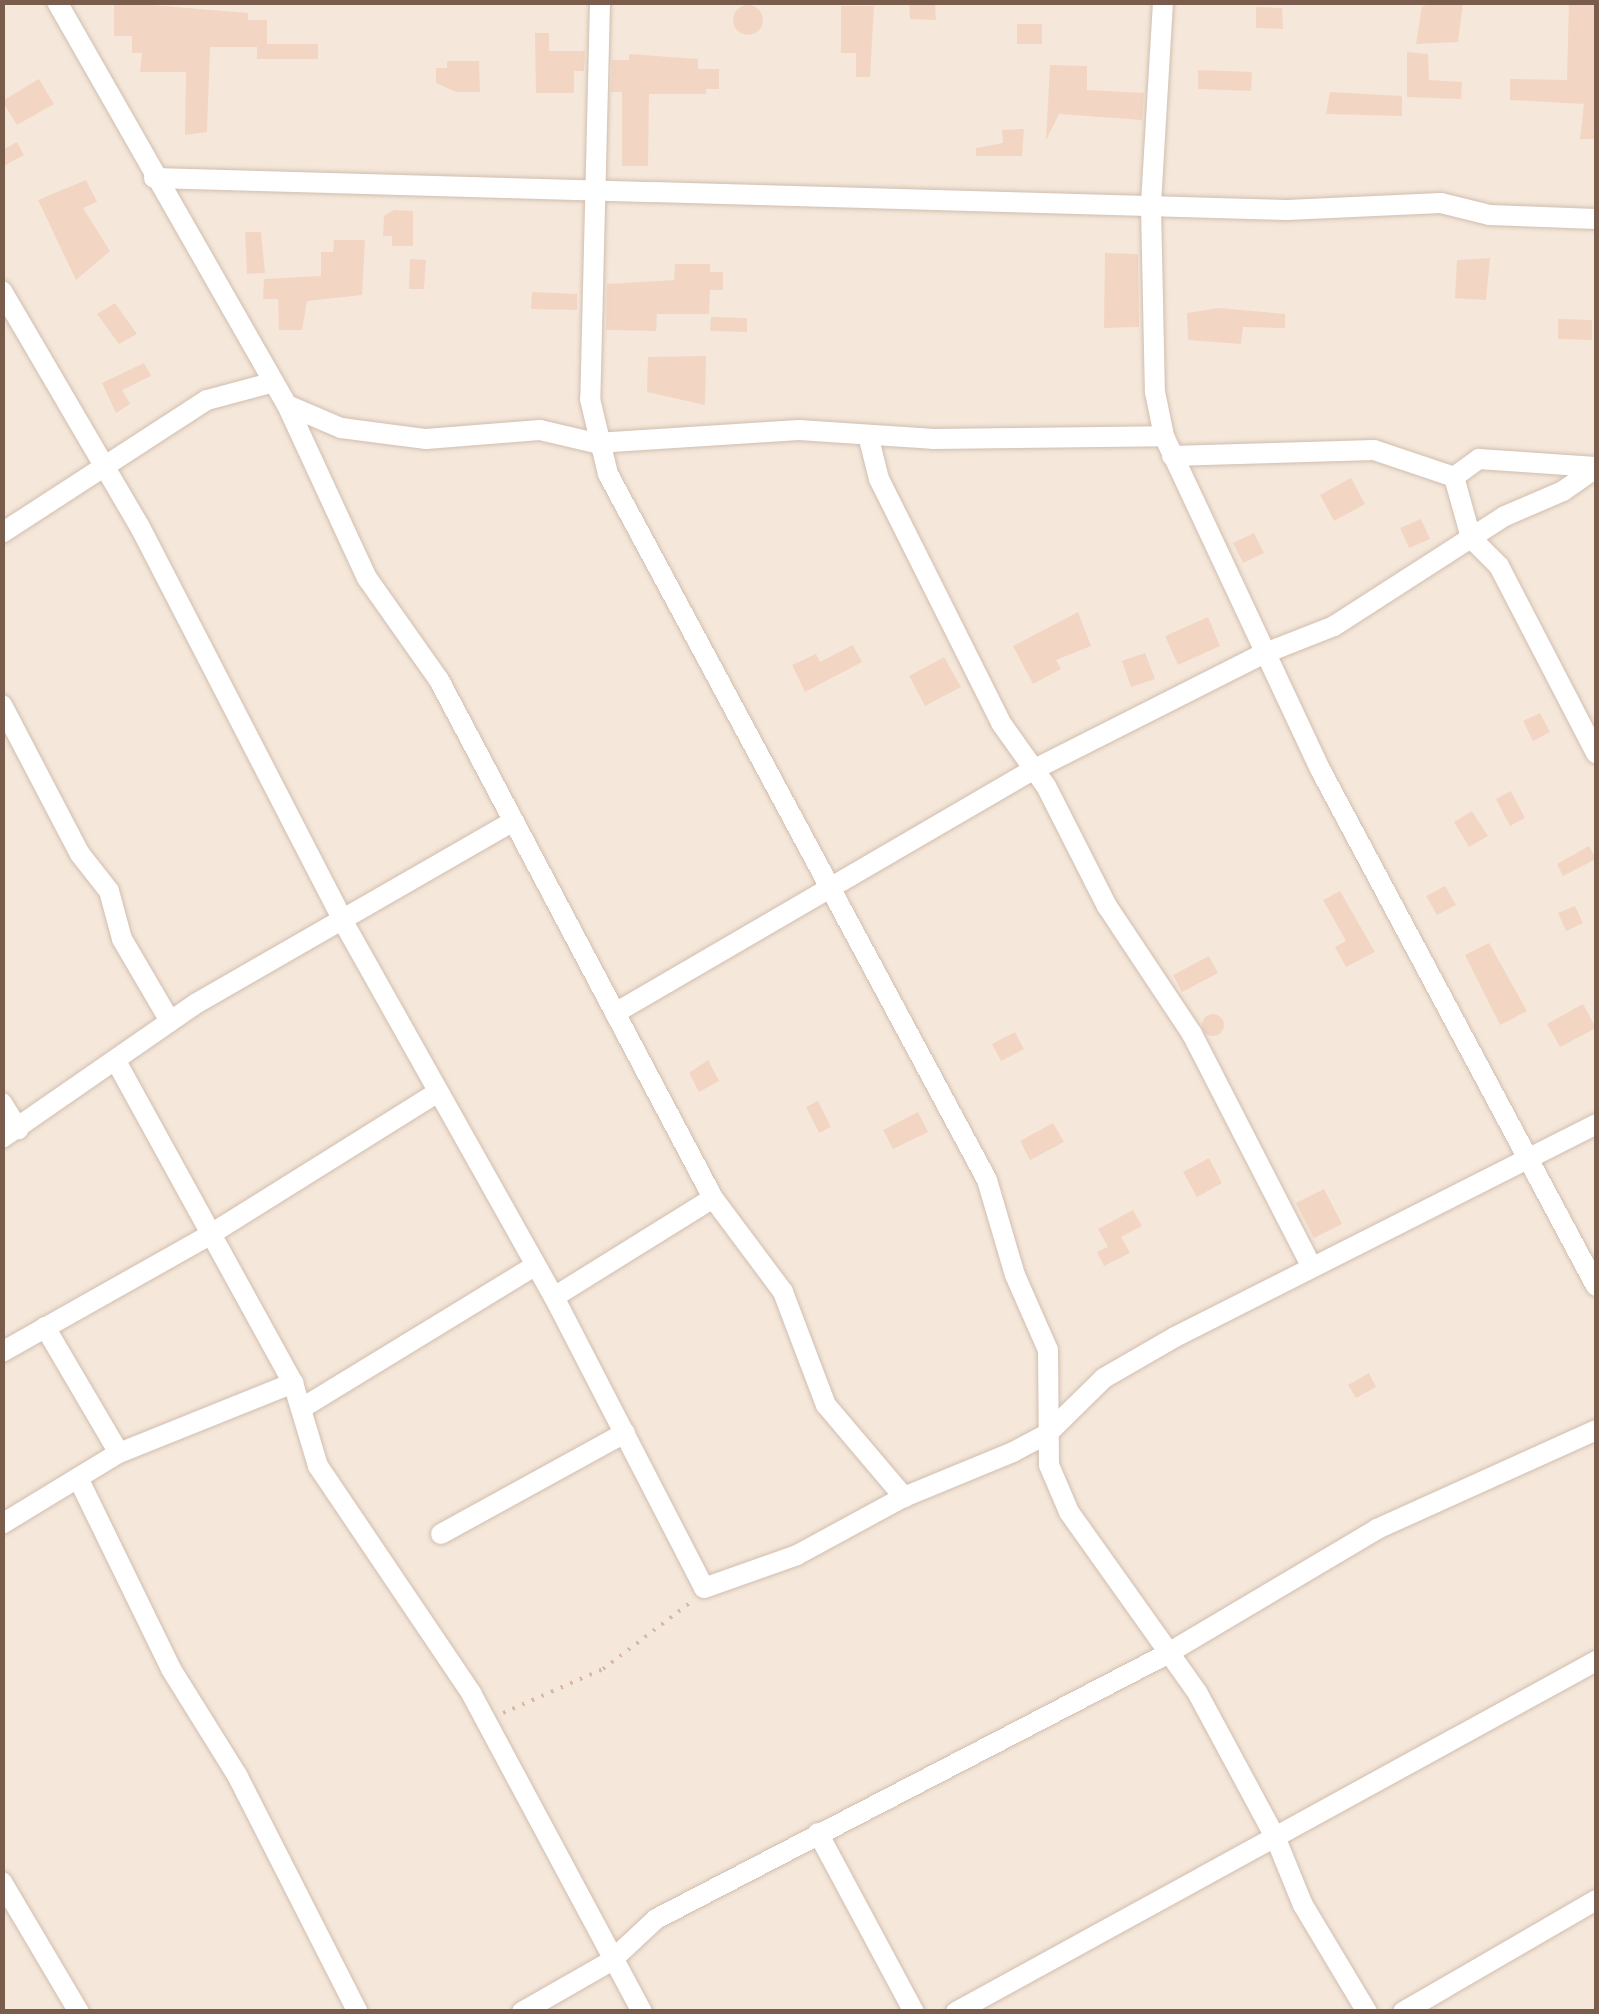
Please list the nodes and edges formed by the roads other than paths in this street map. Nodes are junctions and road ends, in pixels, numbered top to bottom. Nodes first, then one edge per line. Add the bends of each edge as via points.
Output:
1 (57, 2) edge
2 (600, 2) edge
3 (1163, 2) edge
4 (154, 178) junction
5 (592, 190) junction
6 (1150, 206) junction
7 (1596, 219) edge
8 (2, 291) edge
9 (271, 383) junction
10 (287, 404) junction
11 (868, 435) junction
12 (596, 442) junction
13 (1168, 446) junction
14 (104, 464) junction
15 (1596, 467) edge
16 (1454, 477) junction
17 (2, 532) edge
18 (1472, 538) junction
19 (1263, 654) junction
20 (2, 705) edge
21 (1596, 753) edge
22 (1031, 771) junction
23 (510, 823) junction
24 (830, 892) junction
25 (344, 923) junction
26 (616, 1013) junction
27 (170, 1021) junction
28 (116, 1061) junction
29 (435, 1094) junction
30 (2, 1103) edge
31 (1596, 1124) edge
32 (10, 1134) edge
33 (1531, 1162) junction
34 (713, 1198) junction
35 (211, 1234) junction
36 (1310, 1264) junction
37 (535, 1266) junction
38 (1596, 1286) edge
39 (554, 1298) junction
40 (45, 1328) junction
41 (2, 1352) edge
42 (293, 1383) junction
43 (302, 1408) junction
44 (1596, 1430) edge
45 (625, 1433) junction
46 (1048, 1433) junction
47 (119, 1453) junction
48 (78, 1478) junction
49 (904, 1497) junction
50 (2, 1524) edge
51 (441, 1534) dead end
52 (1165, 1655) junction
53 (1596, 1661) edge
54 (818, 1832) junction
55 (1276, 1839) junction
56 (2, 1882) edge
57 (1596, 1900) edge
58 (612, 1961) junction
59 (79, 2012) edge
60 (358, 2012) edge
61 (522, 2012) edge
62 (642, 2012) edge
63 (914, 2012) edge
64 (956, 2012) edge
65 (1367, 2012) edge
66 (1403, 2012) edge

1 - 4 street
2 - 5 street
3 - 6 street
4 - 5 street
4 - 9 street via 198,243
5 - 6 street
5 - 12 street via 590,399
6 - 7 street via 1441,203 1490,214
6 - 13 street via 1155,392
8 - 14 street
9 - 10 street
9 - 14 street via 207,400
10 - 12 street via 340,428 426,439 540,430
10 - 23 street via 367,578 439,680
11 - 12 street via 798,430
11 - 13 street
11 - 22 street via 879,479 1000,724
12 - 24 street
13 - 16 street via 1374,450
13 - 19 street
14 - 17 street via 69,494
14 - 25 street
15 - 16 street via 1479,459
15 - 18 street
16 - 18 street
18 - 19 street via 1334,626
18 - 21 street via 1500,566
19 - 22 street
19 - 33 street
20 - 27 street via 80,854 109,891 122,939
22 - 24 street
22 - 36 street via 1068,822 1107,906 1192,1034
23 - 25 street
23 - 26 street
24 - 26 street
24 - 46 street via 997,1202 1015,1275 1048,1350
25 - 27 street
25 - 29 street
26 - 34 street
27 - 28 street
28 - 32 street
28 - 35 street
29 - 35 street
29 - 37 street
30 - 32 street
31 - 33 street
33 - 36 street
33 - 38 street
34 - 39 street
34 - 49 street via 783,1292 826,1405
35 - 40 street
35 - 42 street
36 - 46 street via 1104,1378
37 - 39 street
37 - 43 street via 334,1382
39 - 45 street
40 - 41 street
40 - 47 street
42 - 43 street
42 - 47 street
43 - 58 street via 318,1466 484,1721
44 - 52 street via 1377,1529
45 - 49 street via 704,1588 797,1555
45 - 51 street
46 - 49 street
46 - 52 street via 1049,1465 1069,1512
47 - 48 street
48 - 50 street
48 - 60 street via 170,1668 237,1775
52 - 54 street
52 - 55 street via 1197,1692
53 - 55 street
54 - 58 street via 656,1919
54 - 63 street
55 - 64 street
55 - 65 street via 1303,1905
56 - 59 street
57 - 66 street
58 - 61 street
58 - 62 street

